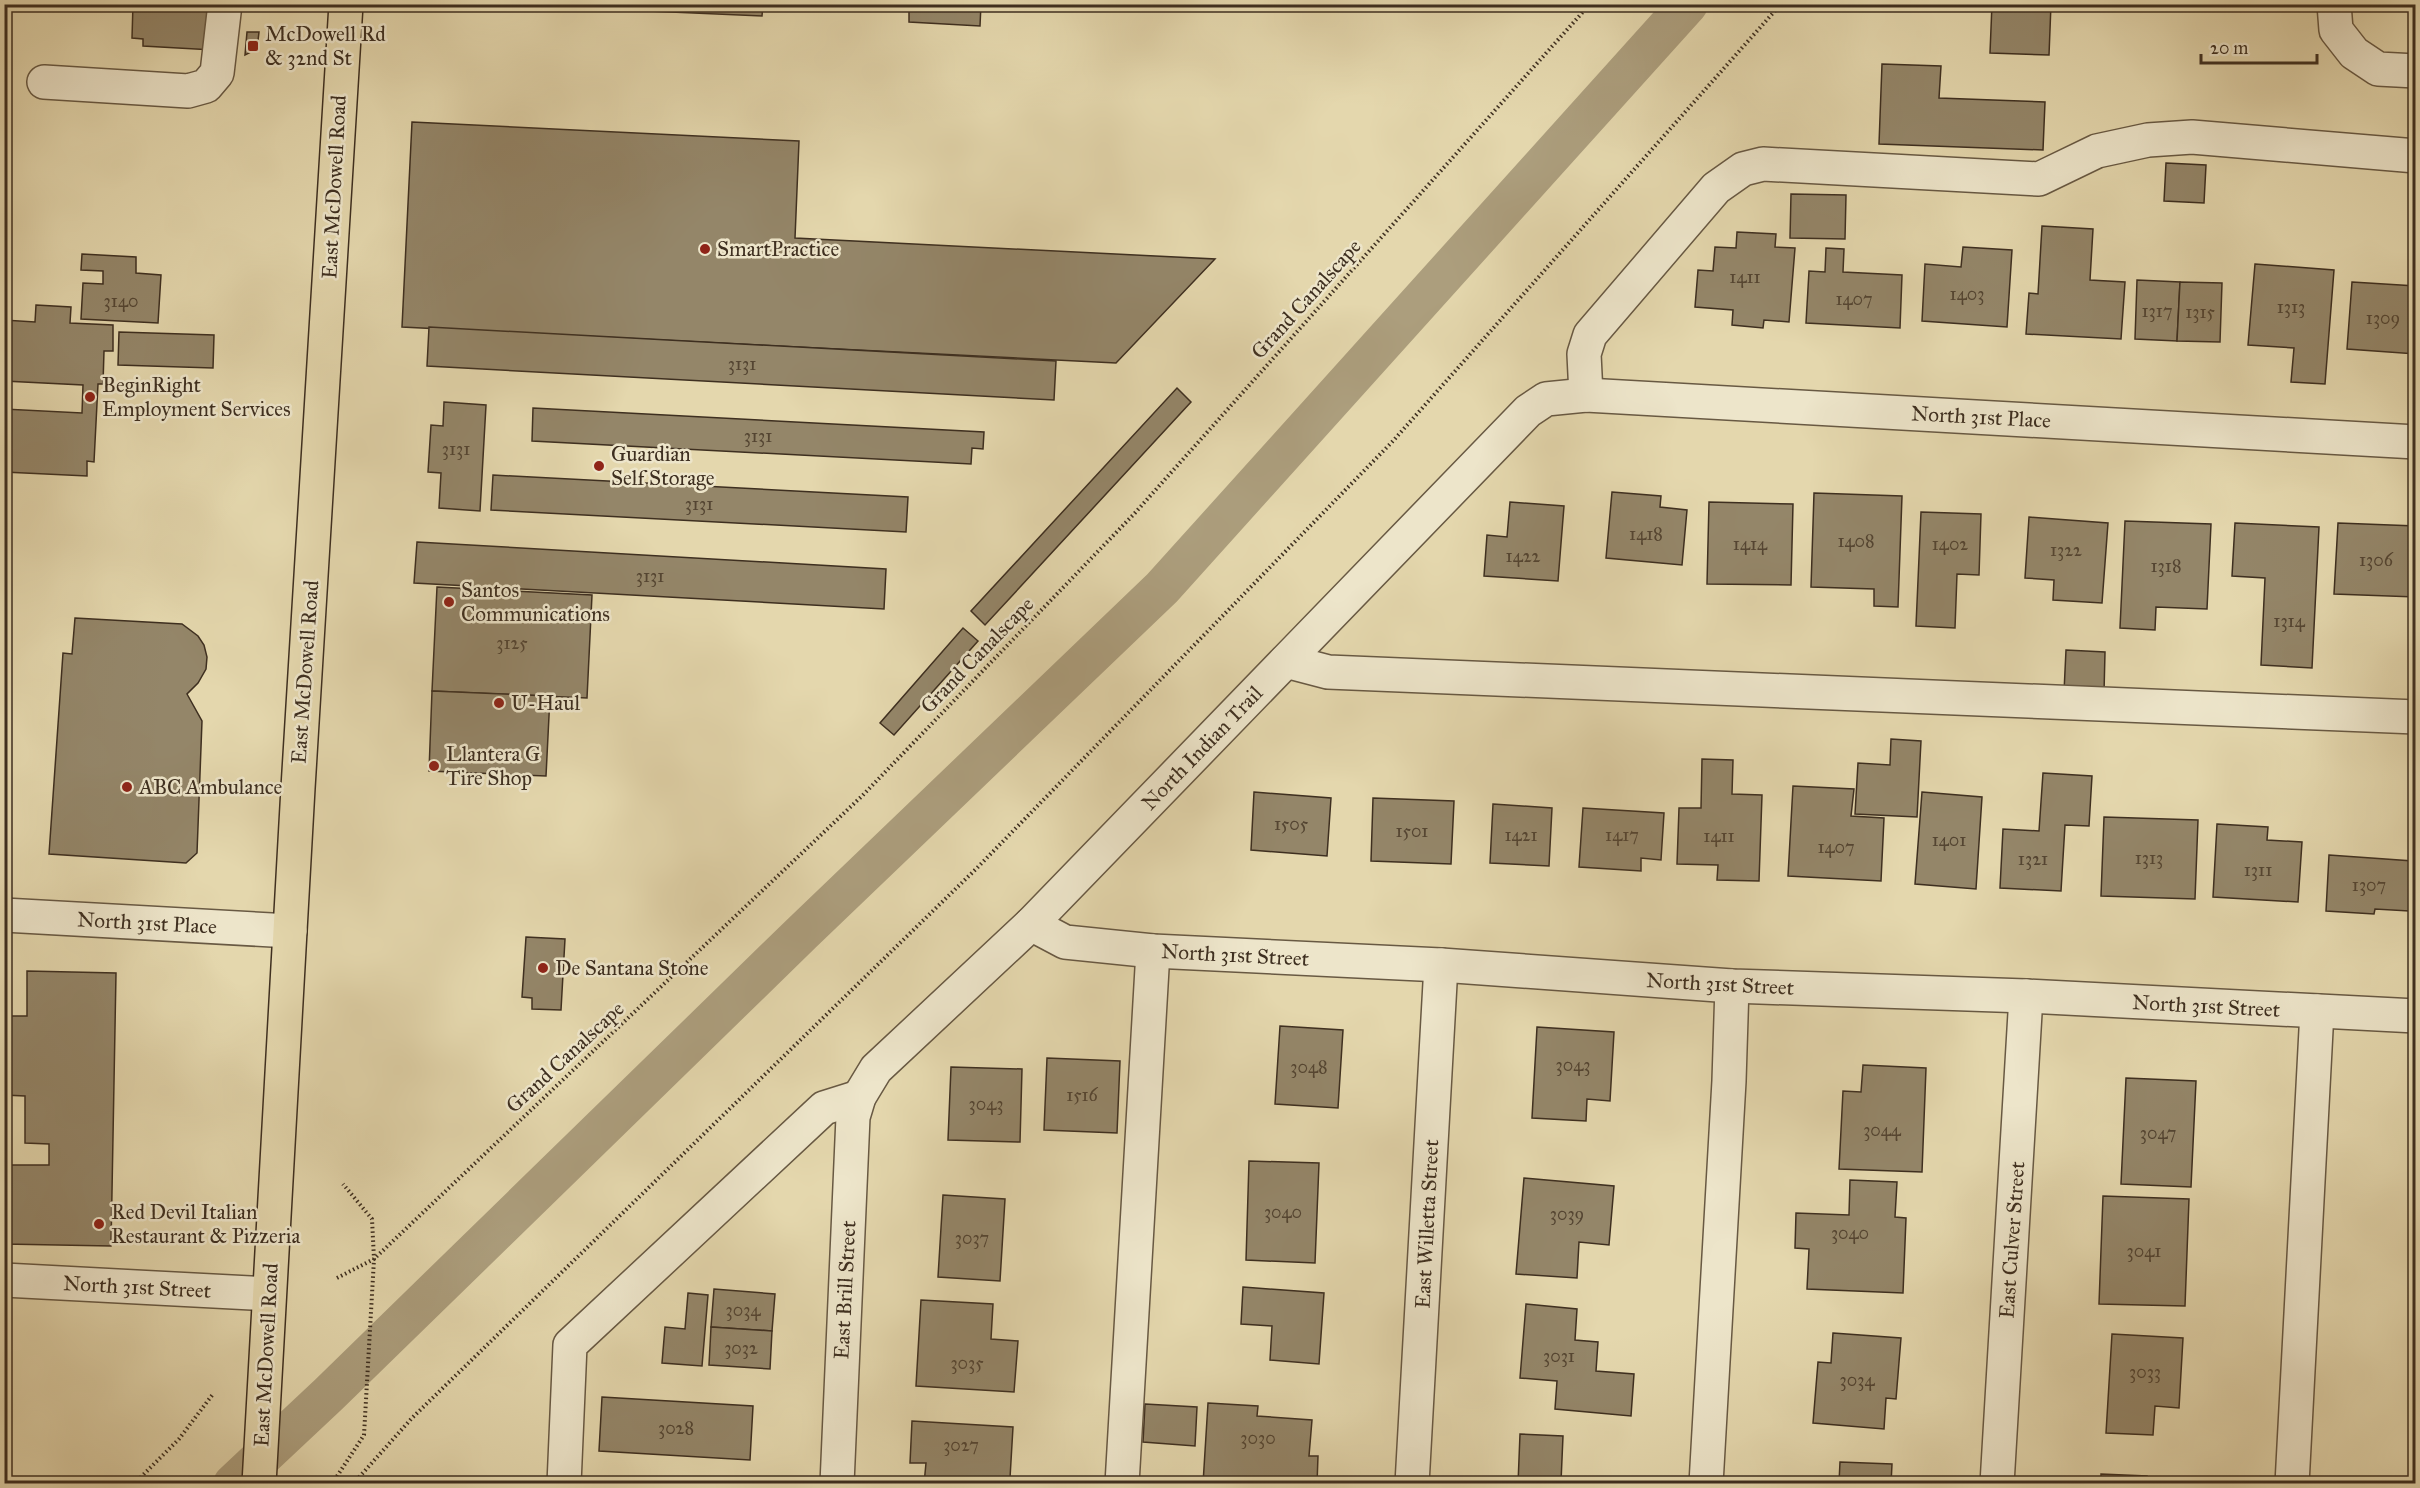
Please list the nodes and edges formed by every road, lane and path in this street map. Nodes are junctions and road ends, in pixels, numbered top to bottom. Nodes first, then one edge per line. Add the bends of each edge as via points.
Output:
1 (225, 4) edge
2 (346, 4) edge
3 (1590, 4) edge
4 (1781, 4) edge
5 (2334, 4) edge
6 (2415, 71) edge
7 (44, 82) dead end
8 (2415, 156) edge
9 (1586, 395) junction
10 (1546, 399) joint
11 (2415, 442) edge
12 (1287, 661) junction
13 (2415, 717) edge
14 (4, 915) edge
15 (1031, 924) junction
16 (290, 931) junction
17 (1153, 951) junction
18 (1441, 965) junction
19 (1732, 986) junction
20 (2026, 996) junction
21 (2317, 1011) junction
22 (2415, 1016) edge
23 (859, 1097) junction
24 (343, 1184) dead end
25 (374, 1259) junction
26 (337, 1278) dead end
27 (4, 1280) edge
28 (269, 1294) junction
29 (213, 1394) dead end
30 (134, 1484) edge
31 (259, 1484) edge
32 (332, 1484) edge
33 (353, 1484) edge
34 (564, 1484) edge
35 (837, 1484) edge
36 (1122, 1484) edge
37 (1412, 1484) edge
38 (1706, 1484) edge
39 (1997, 1484) edge
40 (2292, 1484) edge

1 - 7 street via 218,73 206,86 188,91
2 - 16 main road, East McDowell Road
3 - 25 path, Grand Canalscape via 1134,514 861,796
4 - 33 path via 1393,441 976,868 412,1418
5 - 6 street via 2336,30 2354,53 2378,69
8 - 9 street via 2192,137 2148,140 2097,151 2039,179 1763,164 1743,169 1716,188 1590,334 1584,354
9 - 10 street, North 31st Place
9 - 11 street, North 31st Place
10 - 12 street, North Indian Trail via 1528,411
12 - 13 street via 1328,672
12 - 15 street, North Indian Trail
14 - 16 street, North 31st Place
15 - 17 street, North 31st Street via 1065,942
15 - 23 street, North Indian Trail via 876,1069
16 - 28 main road, East McDowell Road
17 - 18 street, North 31st Street
17 - 36 street
18 - 19 street, North 31st Street
18 - 37 street, East Willetta Street
19 - 20 street, North 31st Street
19 - 38 street
20 - 21 street, North 31st Street
20 - 39 street, East Culver Street
21 - 22 street, North 31st Street
21 - 40 street
23 - 34 street via 824,1108 570,1345
23 - 35 street, East Brill Street via 853,1117
24 - 25 path via 372,1219
25 - 26 path, Grand Canalscape
25 - 32 path via 364,1435
27 - 28 street, North 31st Street
28 - 31 main road, East McDowell Road
29 - 30 path via 179,1439

